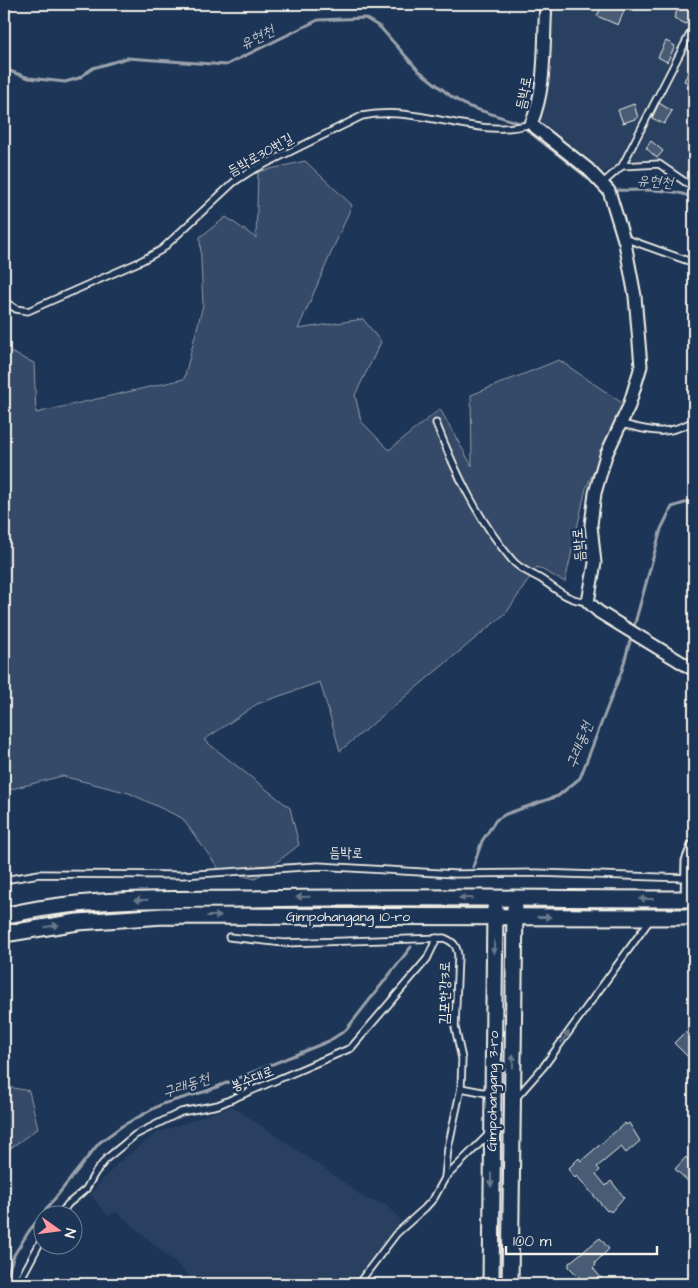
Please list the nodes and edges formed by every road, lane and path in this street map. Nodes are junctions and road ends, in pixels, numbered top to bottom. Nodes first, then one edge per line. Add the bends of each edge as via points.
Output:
1 (546, 4) edge
2 (694, 26) edge
3 (530, 124) junction
4 (622, 166) junction
5 (603, 183) junction
6 (694, 187) edge
7 (624, 238) junction
8 (694, 263) edge
9 (4, 301) edge
10 (694, 421) edge
11 (436, 422) dead end
12 (621, 424) junction
13 (588, 602) junction
14 (694, 670) edge
15 (694, 846) edge
16 (687, 878) junction
17 (4, 880) edge
18 (496, 898) junction
19 (515, 899) junction
20 (690, 900) edge
21 (4, 916) edge
22 (495, 917) junction
23 (515, 917) junction
24 (652, 917) junction
25 (694, 917) edge
26 (4, 934) edge
27 (229, 937) dead end
28 (437, 938) junction
29 (461, 1088) junction
30 (492, 1094) junction
31 (512, 1101) junction
32 (492, 1131) junction
33 (445, 1178) junction
34 (66, 1206) edge
35 (33, 1256) edge
36 (18, 1284) edge
37 (358, 1284) edge
38 (490, 1284) edge
39 (510, 1284) edge

1 - 3 street, 듬박로 via 540,93
2 - 4 lane
3 - 5 street, 듬박로
3 - 9 lane, 듬박로30번길 via 498,130 412,114 378,112 362,116 234,182 161,250 139,262 28,311 16,309
4 - 5 lane
4 - 6 lane via 659,164
5 - 7 street, 듬박로
7 - 8 lane
7 - 12 street, 듬박로 via 634,296 640,366
10 - 12 lane via 666,433
11 - 13 lane via 464,487 512,560 559,593 574,601
12 - 13 street, 듬박로 via 606,455 592,507 595,562
13 - 14 street
15 - 16 street
16 - 17 lane, 듬박로 via 455,874 318,866 182,875 39,874
16 - 20 street
18 - 19 street, Gimpohangang 10-ro
18 -> 21 street, Gimpohangang 10-ro via 125,901 70,905
18 - 22 street, Gimpohangang 3-ro
20 -> 19 street, Gimpohangang 10-ro
19 - 23 street, Gimpohangang 3-ro
22 - 23 street, Gimpohangang 10-ro
26 -> 22 street, Gimpohangang 10-ro via 78,922 164,916
22 -> 30 street, Gimpohangang 3-ro
23 -> 24 street, Gimpohangang 10-ro
31 -> 23 street, Gimpohangang 3-ro
24 - 25 street, Gimpohangang 10-ro
31 -> 24 lane via 544,1066
27 - 28 lane via 284,943
28 - 29 lane, 김포한강3로 via 452,941 457,948 455,1027 462,1059
28 - 34 lane, 봉수대로 via 427,959 351,1048 218,1105 181,1112 135,1135 107,1158 86,1189
29 - 30 lane
29 - 33 lane, 김포한강3로
30 - 32 street, Gimpohangang 3-ro
31 - 39 street, Gimpohangang 3-ro
32 - 33 lane
32 -> 38 street, Gimpohangang 3-ro
33 - 37 lane via 434,1198 396,1234
35 - 36 lane

